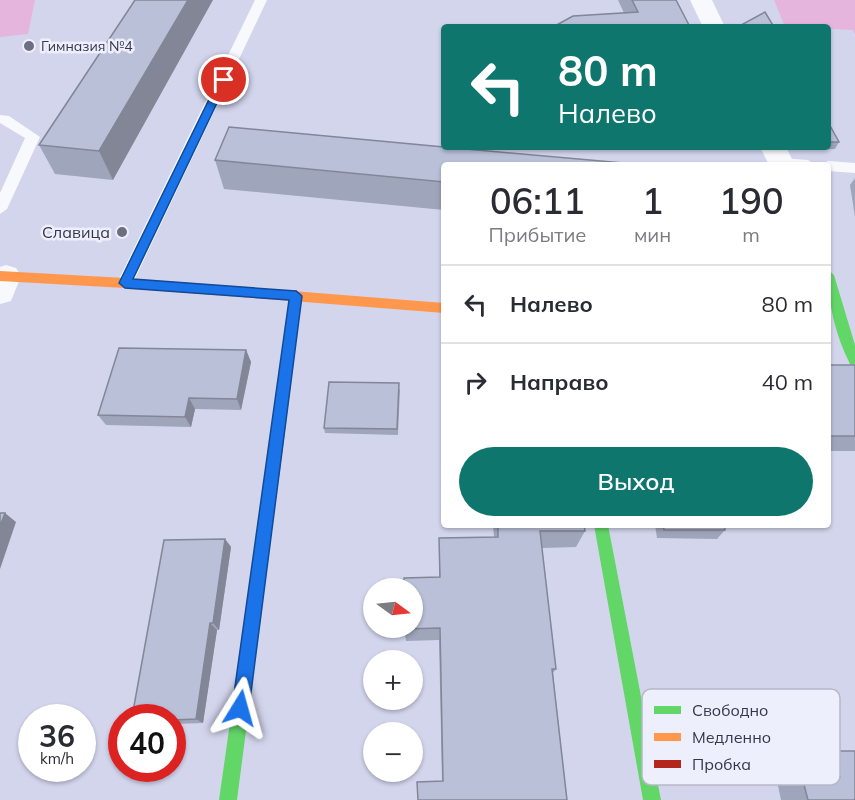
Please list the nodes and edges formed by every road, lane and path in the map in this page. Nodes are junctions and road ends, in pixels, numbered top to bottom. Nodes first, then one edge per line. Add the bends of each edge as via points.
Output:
1 (261, 0) edge
2 (701, 0) edge
3 (713, 24) edge
4 (0, 119) edge
5 (779, 158) edge
6 (796, 162) edge
7 (831, 166) edge
8 (855, 168) edge
9 (0, 209) edge
10 (2, 282) edge
11 (125, 283) junction
12 (831, 284) edge
13 (296, 296) junction
14 (441, 308) edge
15 (831, 334) edge
16 (849, 336) edge
17 (855, 360) edge
18 (602, 528) edge
19 (642, 746) edge
20 (649, 785) edge
21 (228, 800) edge
22 (652, 800) edge

1 - 11 lane
2 - 3 street
4 - 9 lane via 33,137
5 - 6 lane
7 - 8 lane
10 - 11 street
11 - 13 street
12 - 16 street
13 - 14 street
13 - 21 street
15 - 16 street
16 - 17 street
18 - 19 street
20 - 22 street

